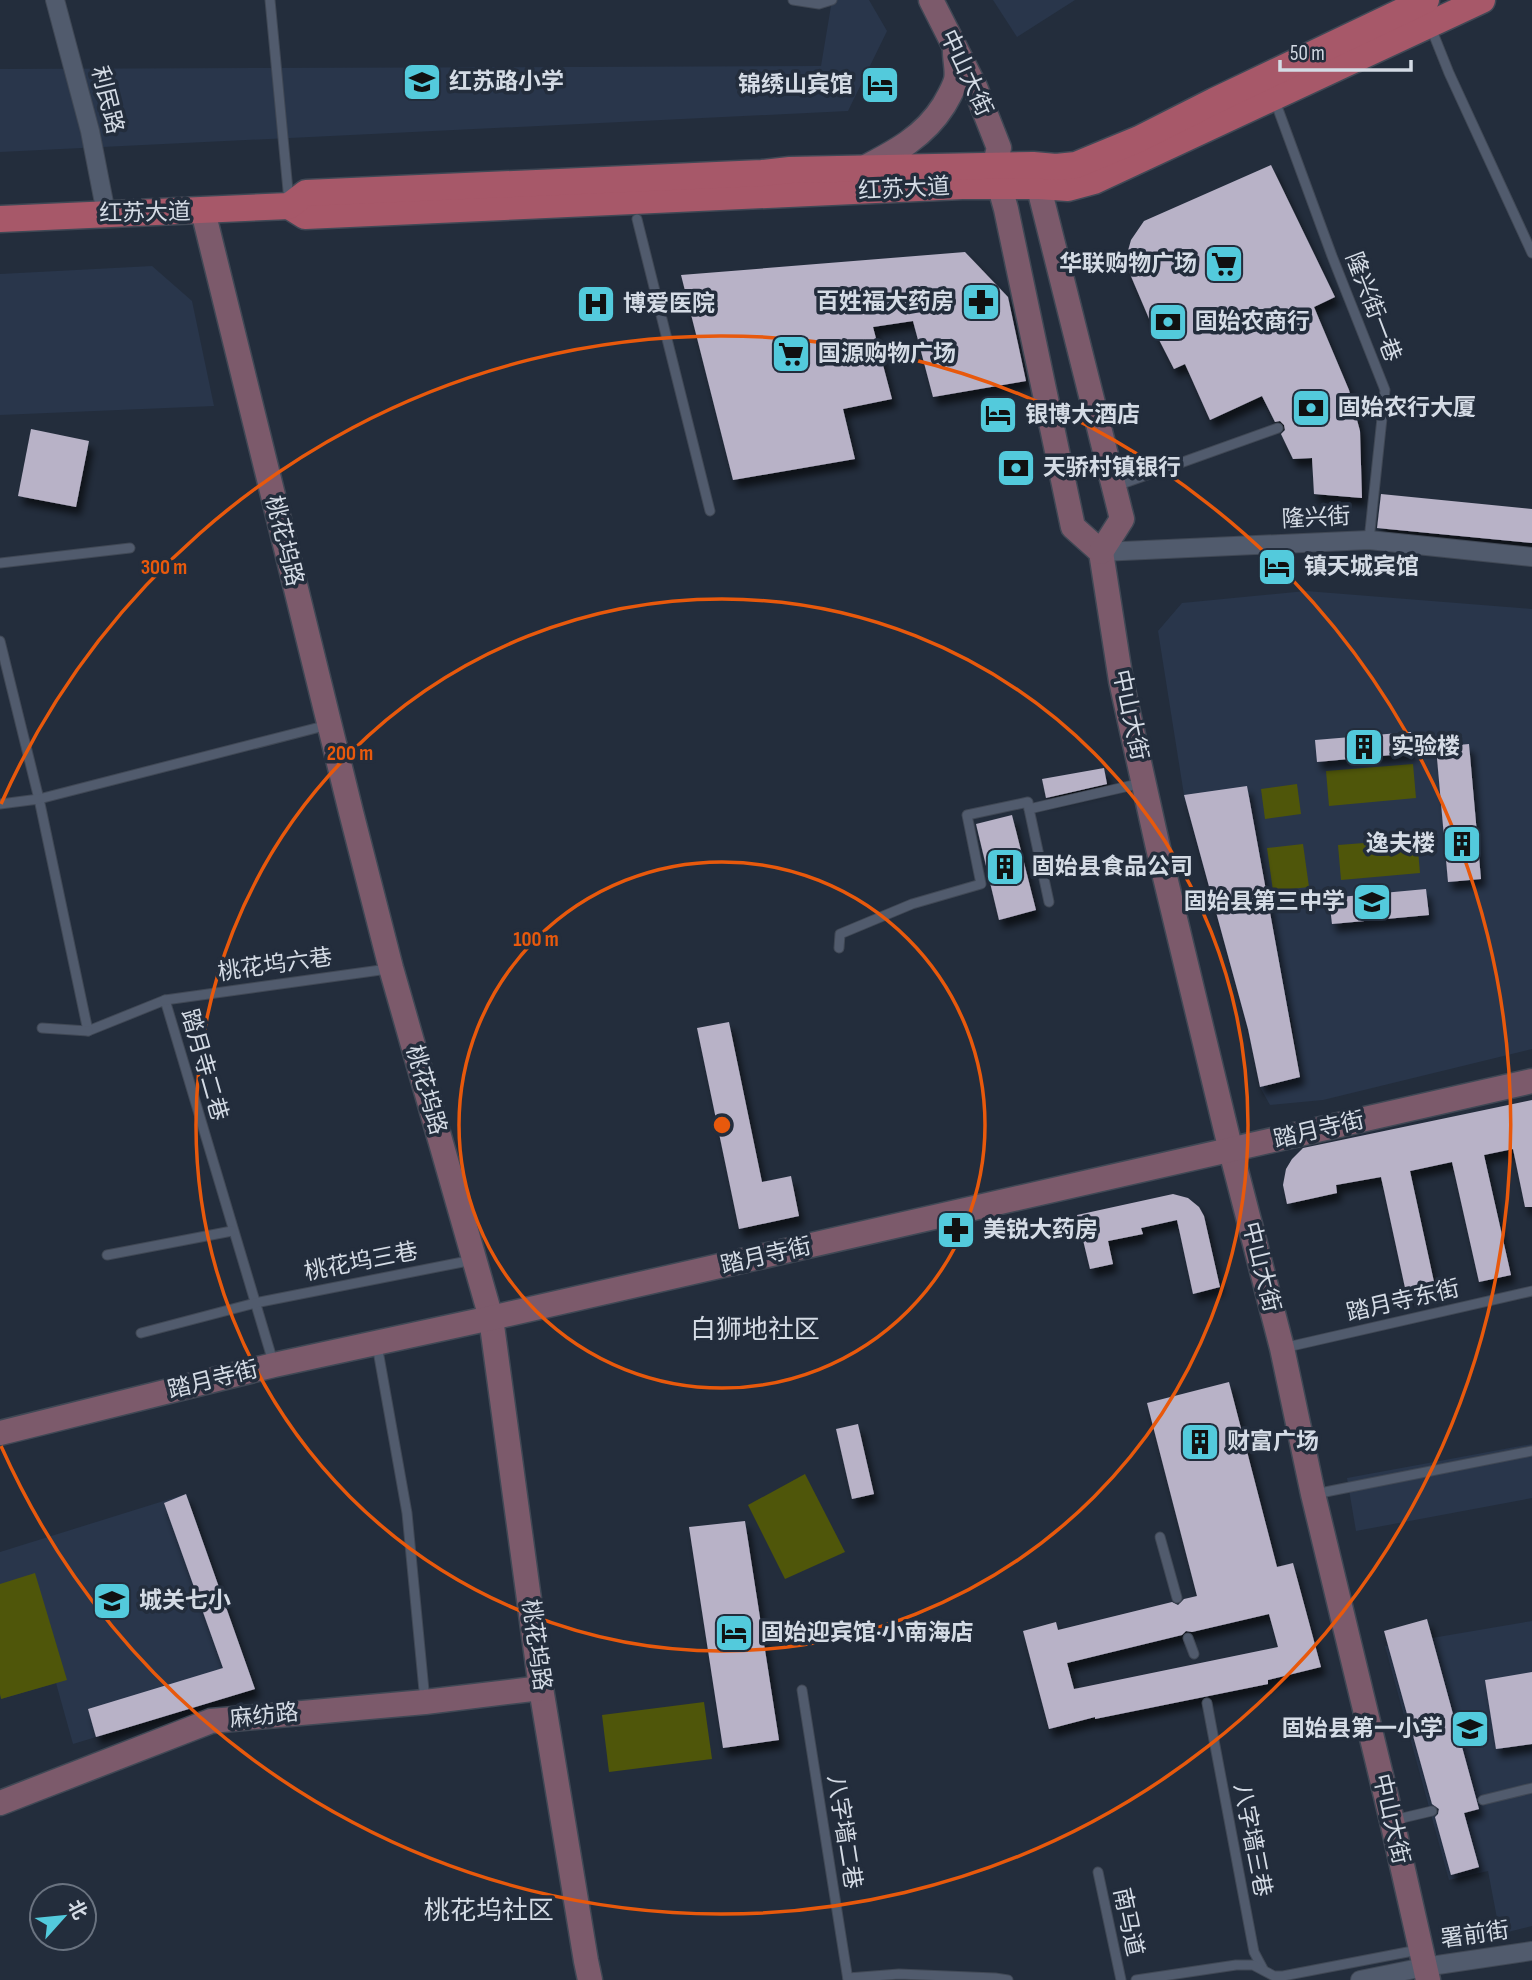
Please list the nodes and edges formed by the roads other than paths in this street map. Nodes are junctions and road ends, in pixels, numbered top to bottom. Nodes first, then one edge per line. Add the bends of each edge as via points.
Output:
1 (55, 0) edge
2 (270, 0) edge
3 (793, 0) edge
4 (832, 0) edge
5 (931, 0) edge
6 (1482, 0) edge
7 (1428, 12) edge
8 (955, 48) junction
9 (1273, 97) junction
10 (997, 166) junction
11 (862, 169) junction
12 (1036, 175) junction
13 (289, 206) junction
14 (203, 211) junction
15 (106, 213) junction
16 (0, 219) edge
17 (637, 219) dead end
18 (1532, 253) edge
19 (1278, 428) dead end
20 (1114, 487) junction
21 (710, 511) dead end
22 (1369, 540) junction
23 (131, 548) dead end
24 (1101, 552) junction
25 (1532, 557) edge
26 (0, 563) edge
27 (0, 641) edge
28 (330, 724) junction
29 (1144, 783) junction
30 (39, 799) junction
31 (0, 804) edge
32 (1029, 809) junction
33 (1049, 902) dead end
34 (839, 948) dead end
35 (391, 968) junction
36 (164, 1000) junction
37 (42, 1028) dead end
38 (88, 1031) junction
39 (1532, 1081) edge
40 (1231, 1151) junction
41 (232, 1231) junction
42 (107, 1255) dead end
43 (475, 1259) junction
44 (1532, 1291) edge
45 (255, 1303) junction
46 (491, 1318) junction
47 (141, 1333) dead end
48 (376, 1343) junction
49 (1282, 1348) junction
50 (274, 1365) junction
51 (0, 1433) edge
52 (1532, 1451) edge
53 (1313, 1494) junction
54 (1160, 1537) dead end
55 (1177, 1598) dead end
56 (1188, 1638) dead end
57 (1194, 1654) dead end
58 (541, 1688) junction
59 (802, 1690) dead end
60 (425, 1702) junction
61 (1207, 1703) dead end
62 (1532, 1788) edge
63 (1483, 1800) dead end
64 (0, 1803) edge
65 (1432, 1811) dead end
66 (1392, 1821) junction
67 (1098, 1872) dead end
68 (1532, 1951) edge
69 (1424, 1966) edge
70 (1264, 1971) junction
71 (848, 1979) edge
72 (590, 1980) edge
73 (1008, 1980) edge
74 (1121, 1980) edge
75 (1136, 1980) edge
76 (1269, 1980) edge
77 (1360, 1980) edge

1 - 15 street, 利民路 via 90,131
2 - 13 lane
3 - 4 lane via 819,4
5 - 8 street, 中山大街
6 - 7 main road, 红苏大道
7 - 9 main road, 红苏大道
7 - 12 main road, 红苏大道 via 1214,101 1139,139 1076,165
7 - 18 lane via 1449,73
8 - 10 street, 中山大街 via 975,87
8 - 11 street via 956,80 936,118 897,152
9 - 12 main road, 红苏大道 via 1094,181 1068,188
9 - 22 lane, 隆兴街一巷 via 1385,390
10 - 11 main road, 红苏大道
10 - 12 main road, 红苏大道
10 - 13 main road, 红苏大道 via 962,186 305,216
10 - 24 street, 中山大街 via 1073,527
11 - 13 main road, 红苏大道 via 306,193
12 - 20 street
13 - 14 main road, 红苏大道
14 - 15 main road, 红苏大道
14 - 28 street, 桃花坞路
15 - 16 main road, 红苏大道
17 - 21 lane
19 - 20 lane
20 - 24 street via 1122,519
22 - 24 street, 隆兴街
22 - 25 street, 隆兴街
23 - 26 lane
24 - 29 street, 中山大街 via 1121,681
27 - 30 lane
28 - 30 lane
28 - 35 street, 桃花坞路
29 - 32 lane
29 - 40 street, 中山大街
30 - 31 lane
30 - 38 lane
32 - 33 lane
32 - 34 lane via 1028,802 967,815 981,884 912,904 840,934
35 - 36 lane, 桃花坞六巷
35 - 43 street, 桃花坞路
36 - 38 lane, 踏月寺二巷
36 - 41 lane, 踏月寺二巷
37 - 38 lane
39 - 40 street, 踏月寺街
40 - 46 street, 踏月寺街
40 - 49 street, 中山大街
41 - 42 lane
41 - 45 lane, 踏月寺二巷
43 - 45 lane, 桃花坞三巷
43 - 46 street, 桃花坞路
44 - 49 lane, 踏月寺东街
45 - 47 lane, 桃花坞三巷
45 - 50 lane, 踏月寺二巷
46 - 48 street, 踏月寺街
46 - 58 street, 桃花坞路
48 - 50 street, 踏月寺街
48 - 60 lane via 407,1513
49 - 53 street, 中山大街
50 - 51 street, 踏月寺街
52 - 53 lane
53 - 66 street, 中山大街
54 - 55 lane
56 - 57 lane
58 - 60 street, 麻纺路
58 - 72 street, 桃花坞路
59 - 71 lane, 八字墙二巷
60 - 64 street, 麻纺路 via 211,1721
61 - 70 lane, 八字墙三巷 via 1254,1952
62 - 63 lane
65 - 66 lane
66 - 69 street, 中山大街
67 - 74 lane, 南马道
68 - 69 street, 署前街
69 - 70 lane via 1283,1976
69 - 77 street, 署前街
70 - 75 lane via 1254,1965 1236,1965
70 - 76 lane, 八字墙三巷
71 - 73 lane via 899,1975

